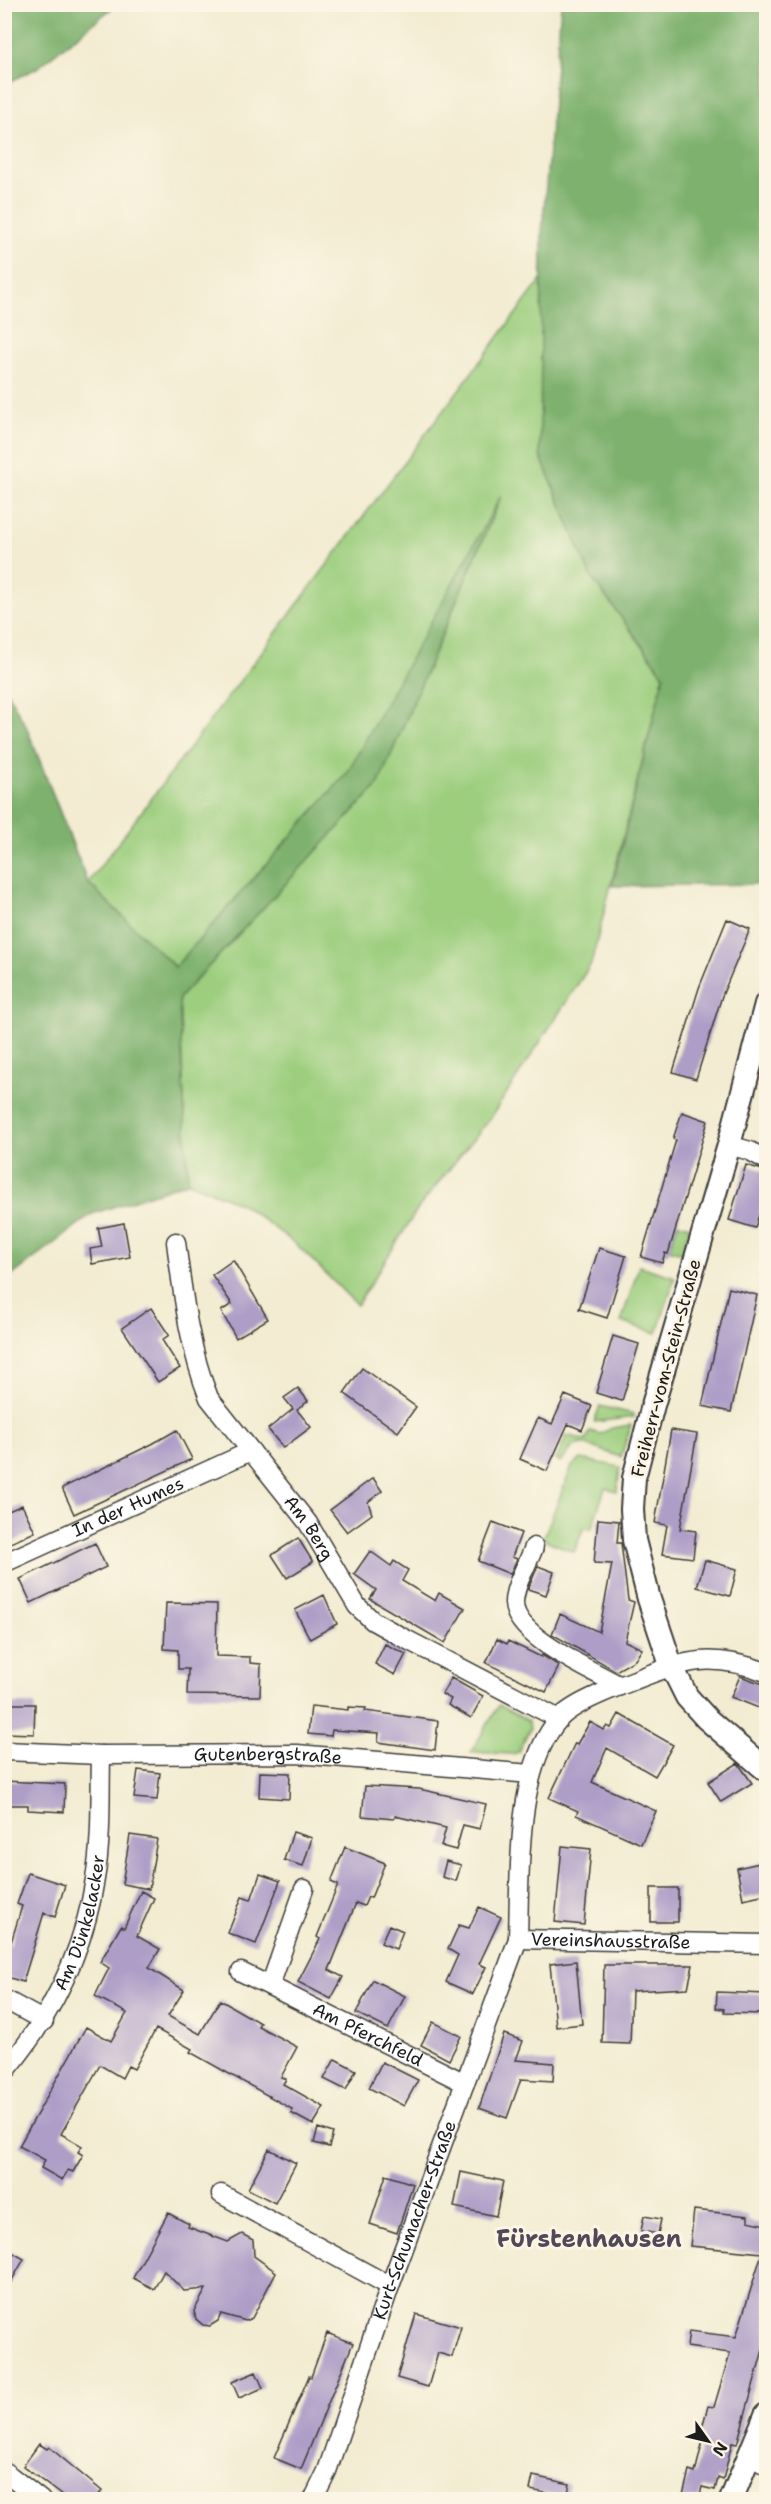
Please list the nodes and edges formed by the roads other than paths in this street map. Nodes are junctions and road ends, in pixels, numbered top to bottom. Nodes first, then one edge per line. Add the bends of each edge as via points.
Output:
1 (766, 1004) edge
2 (729, 1145) junction
3 (766, 1160) edge
4 (176, 1242) dead end
5 (251, 1450) junction
6 (534, 1547) dead end
7 (4, 1563) edge
8 (670, 1665) junction
9 (766, 1672) edge
10 (620, 1686) junction
11 (559, 1719) junction
12 (4, 1751) edge
13 (101, 1755) junction
14 (766, 1770) edge
15 (531, 1774) junction
16 (304, 1889) dead end
17 (518, 1939) junction
18 (766, 1944) edge
19 (241, 1972) dead end
20 (270, 1986) junction
21 (4, 1999) edge
22 (44, 2021) junction
23 (4, 2073) edge
24 (465, 2084) junction
25 (220, 2194) dead end
26 (390, 2286) junction
27 (766, 2415) edge
28 (758, 2461) edge
29 (4, 2471) edge
30 (41, 2499) edge
31 (313, 2499) edge
32 (731, 2499) edge

1 - 2 street, Freiherr-vom-Stein-Straße
2 - 3 street
2 - 8 street, Freiherr-vom-Stein-Straße via 634,1478 634,1540
4 - 5 street, Am Berg via 199,1373 209,1398
5 - 7 street, In der Humes
5 - 11 street, Am Berg via 308,1523 357,1606 373,1621
6 - 10 street via 516,1594 514,1605 520,1622 537,1638
8 - 9 street via 705,1659 744,1664
8 - 10 street
8 - 14 street, Freiherr-vom-Stein-Straße via 687,1697 707,1719
10 - 11 street
11 - 15 street, Vereinshausstraße
12 - 13 street, Gutenbergstraße
13 - 15 street, Gutenbergstraße via 297,1754
13 - 22 street, Am Dünkelacker via 95,1881 60,1991
15 - 17 street, Vereinshausstraße via 525,1805
16 - 20 street
17 - 18 street, Vereinshausstraße
17 - 24 street, Kurt-Schumacher-Straße
19 - 20 street, Am Pferchfeld
20 - 24 street, Am Pferchfeld
21 - 22 street
22 - 23 street, Am Dünkelacker
24 - 26 street, Kurt-Schumacher-Straße
25 - 26 street
26 - 31 street, Kurt-Schumacher-Straße via 327,2471
27 - 28 street
28 - 32 street
29 - 30 street

